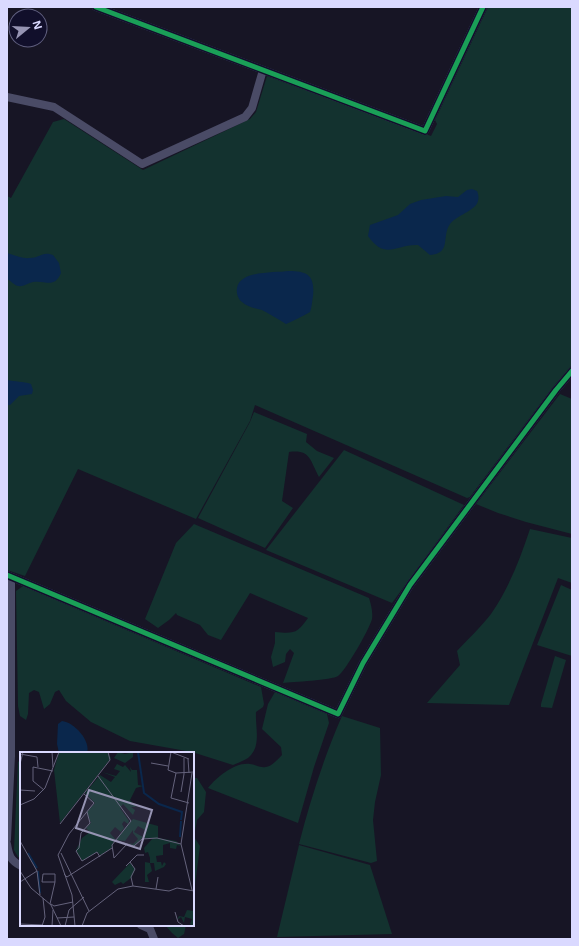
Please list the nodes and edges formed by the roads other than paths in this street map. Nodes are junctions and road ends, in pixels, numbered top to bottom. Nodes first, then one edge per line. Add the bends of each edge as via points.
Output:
1 (96, 7) edge
2 (482, 7) edge
3 (263, 70) junction
4 (7, 97) edge
5 (572, 371) edge
6 (9, 576) edge
7 (9, 755) edge
8 (7, 839) edge
9 (7, 844) edge
10 (20, 865) edge
11 (143, 926) edge
12 (154, 939) edge

1 - 3 street
2 - 3 street via 425,131
3 - 4 street via 252,108 245,117 142,164 54,107
5 - 6 street via 410,585 363,663 338,714
6 - 7 street
7 - 8 street
9 - 10 street via 12,860
11 - 12 street via 150,929

